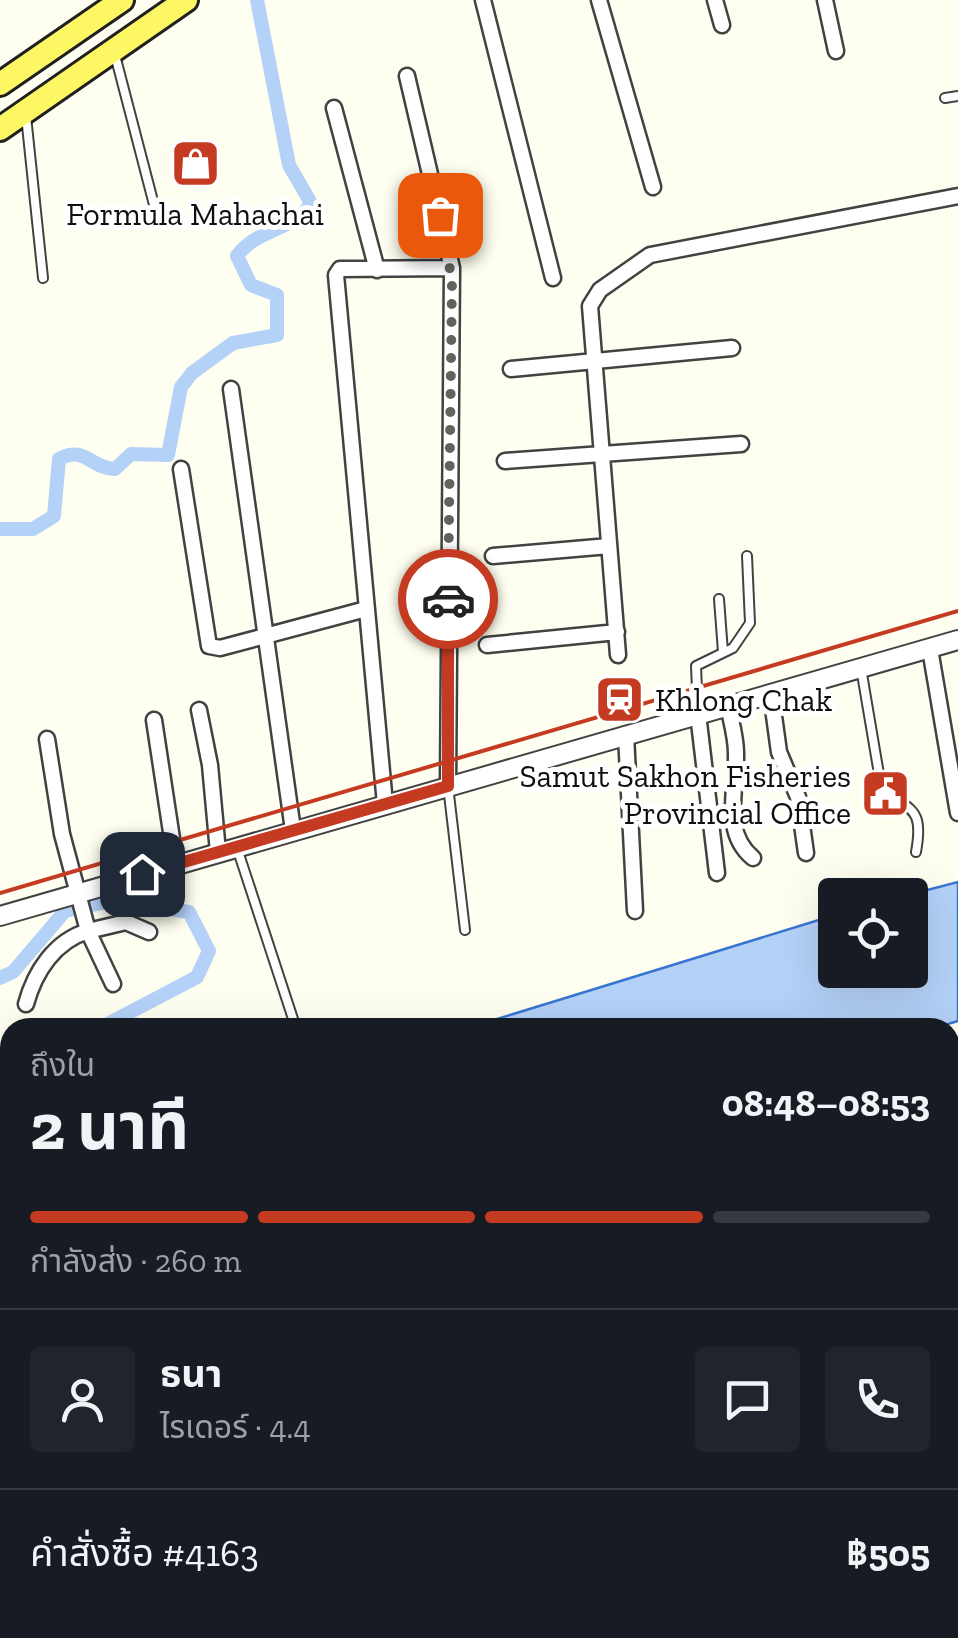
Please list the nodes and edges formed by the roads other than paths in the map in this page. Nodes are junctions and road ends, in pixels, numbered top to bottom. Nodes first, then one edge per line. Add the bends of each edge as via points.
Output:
1 (122, 0) edge
2 (186, 0) edge
3 (483, 0) edge
4 (600, 0) edge
5 (715, 0) edge
6 (825, 0) edge
7 (722, 25) dead end
8 (114, 51) junction
9 (836, 51) dead end
10 (3, 74) edge
11 (407, 76) dead end
12 (958, 96) edge
13 (946, 98) dead end
14 (334, 108) dead end
15 (26, 112) junction
16 (0, 129) edge
17 (653, 187) dead end
18 (958, 196) edge
19 (159, 224) dead end
20 (452, 268) junction
21 (377, 270) junction
22 (43, 278) dead end
23 (553, 278) dead end
24 (732, 348) dead end
25 (594, 361) junction
26 (511, 369) dead end
27 (231, 390) dead end
28 (741, 444) dead end
29 (602, 454) junction
30 (506, 461) dead end
31 (181, 469) dead end
32 (610, 546) junction
33 (493, 556) dead end
34 (747, 556) dead end
35 (719, 599) dead end
36 (366, 609) junction
37 (616, 632) junction
38 (266, 636) junction
39 (958, 640) edge
40 (486, 645) dead end
41 (930, 648) junction
42 (724, 652) junction
43 (618, 654) dead end
44 (862, 668) junction
45 (771, 694) junction
46 (728, 706) junction
47 (198, 710) dead end
48 (698, 714) junction
49 (154, 720) dead end
50 (626, 735) junction
51 (48, 739) dead end
52 (448, 786) junction
53 (384, 804) junction
54 (958, 813) edge
55 (293, 830) junction
56 (237, 846) junction
57 (218, 852) junction
58 (916, 852) dead end
59 (806, 853) dead end
60 (753, 858) dead end
61 (176, 865) junction
62 (717, 874) dead end
63 (75, 894) junction
64 (635, 912) dead end
65 (0, 916) edge
66 (87, 930) junction
67 (465, 930) dead end
68 (149, 932) dead end
69 (112, 984) dead end
70 (26, 1004) dead end
71 (293, 1018) edge

1 - 10 main road
2 - 8 main road
3 - 23 street
4 - 17 street
5 - 7 street
6 - 9 street
8 - 15 main road
8 - 19 lane
11 - 20 street
12 - 13 lane
14 - 21 street
15 - 16 main road
15 - 22 lane
18 - 25 street via 650,255 600,290 590,306
20 - 21 street
20 - 52 street
21 - 36 street via 336,275
24 - 25 street
25 - 26 street
25 - 29 street
27 - 38 street
28 - 29 street
29 - 30 street
29 - 32 street
31 - 38 street via 210,646
32 - 33 street
32 - 37 street
34 - 42 lane via 750,623 742,640
35 - 42 lane
36 - 38 street
36 - 53 street
37 - 40 street
37 - 43 street
38 - 55 street
39 - 41 street
41 - 44 street
41 - 54 street
42 - 48 lane via 696,666
44 - 45 street
44 - 58 lane via 880,780 915,810
45 - 46 street
45 - 59 street
46 - 48 street
46 - 60 street via 736,752 735,830
47 - 57 street
48 - 50 street
48 - 62 street
49 - 61 street
50 - 52 street
50 - 64 street
51 - 63 street
52 - 53 street
52 - 67 lane
53 - 55 street
55 - 56 street
56 - 57 street
56 - 71 lane
57 - 61 street
61 - 63 street
63 - 65 street
63 - 66 street
66 - 68 street via 126,922
66 - 69 street
66 - 70 street via 53,951

